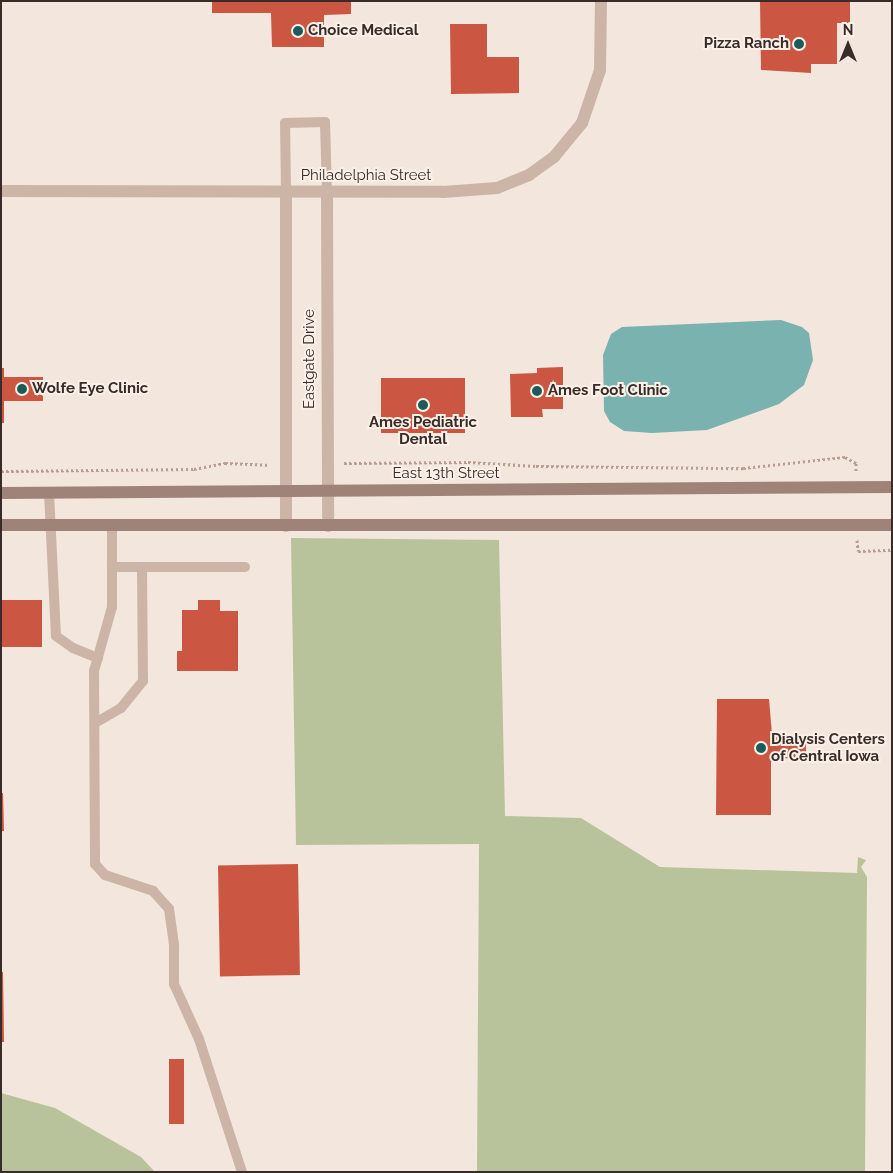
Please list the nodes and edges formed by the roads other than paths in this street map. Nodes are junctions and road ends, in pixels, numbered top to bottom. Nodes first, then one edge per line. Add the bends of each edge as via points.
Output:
1 (601, 1) edge
2 (1, 190) edge
3 (286, 192) junction
4 (327, 193) junction
5 (892, 487) edge
6 (285, 490) junction
7 (328, 491) junction
8 (1, 494) edge
9 (49, 494) junction
10 (1, 525) edge
11 (892, 525) edge
12 (51, 526) junction
13 (286, 526) junction
14 (328, 526) junction
15 (112, 527) junction
16 (112, 567) junction
17 (245, 567) dead end
18 (142, 568) junction
19 (98, 658) junction
20 (95, 723) junction
21 (242, 1172) edge

1 - 4 street, Philadelphia Street via 600,70 593,99 582,123 568,141 554,157 529,175 497,188 469,192
2 - 3 street, Philadelphia Street
3 - 4 street, Philadelphia Street
3 - 4 lane via 285,123 325,122
3 - 6 street, Eastgate Drive
4 - 7 street, Eastgate Drive
5 - 7 main road, East 13th Street
6 - 7 main road, East 13th Street
6 - 9 main road, East 13th Street
6 - 13 street, Eastgate Drive
7 - 14 street, Eastgate Drive
8 - 9 main road, East 13th Street
9 - 12 lane
10 - 12 main road
11 - 14 main road
12 - 15 main road
12 - 19 lane via 56,636 72,648
13 - 14 main road
13 - 15 main road
15 - 16 lane
16 - 18 lane
16 - 19 lane via 112,608
17 - 18 lane
18 - 20 lane via 143,681 121,708
19 - 20 lane via 94,671
20 - 21 lane via 96,864 105,875 153,892 169,909 174,946 174,984 199,1038

